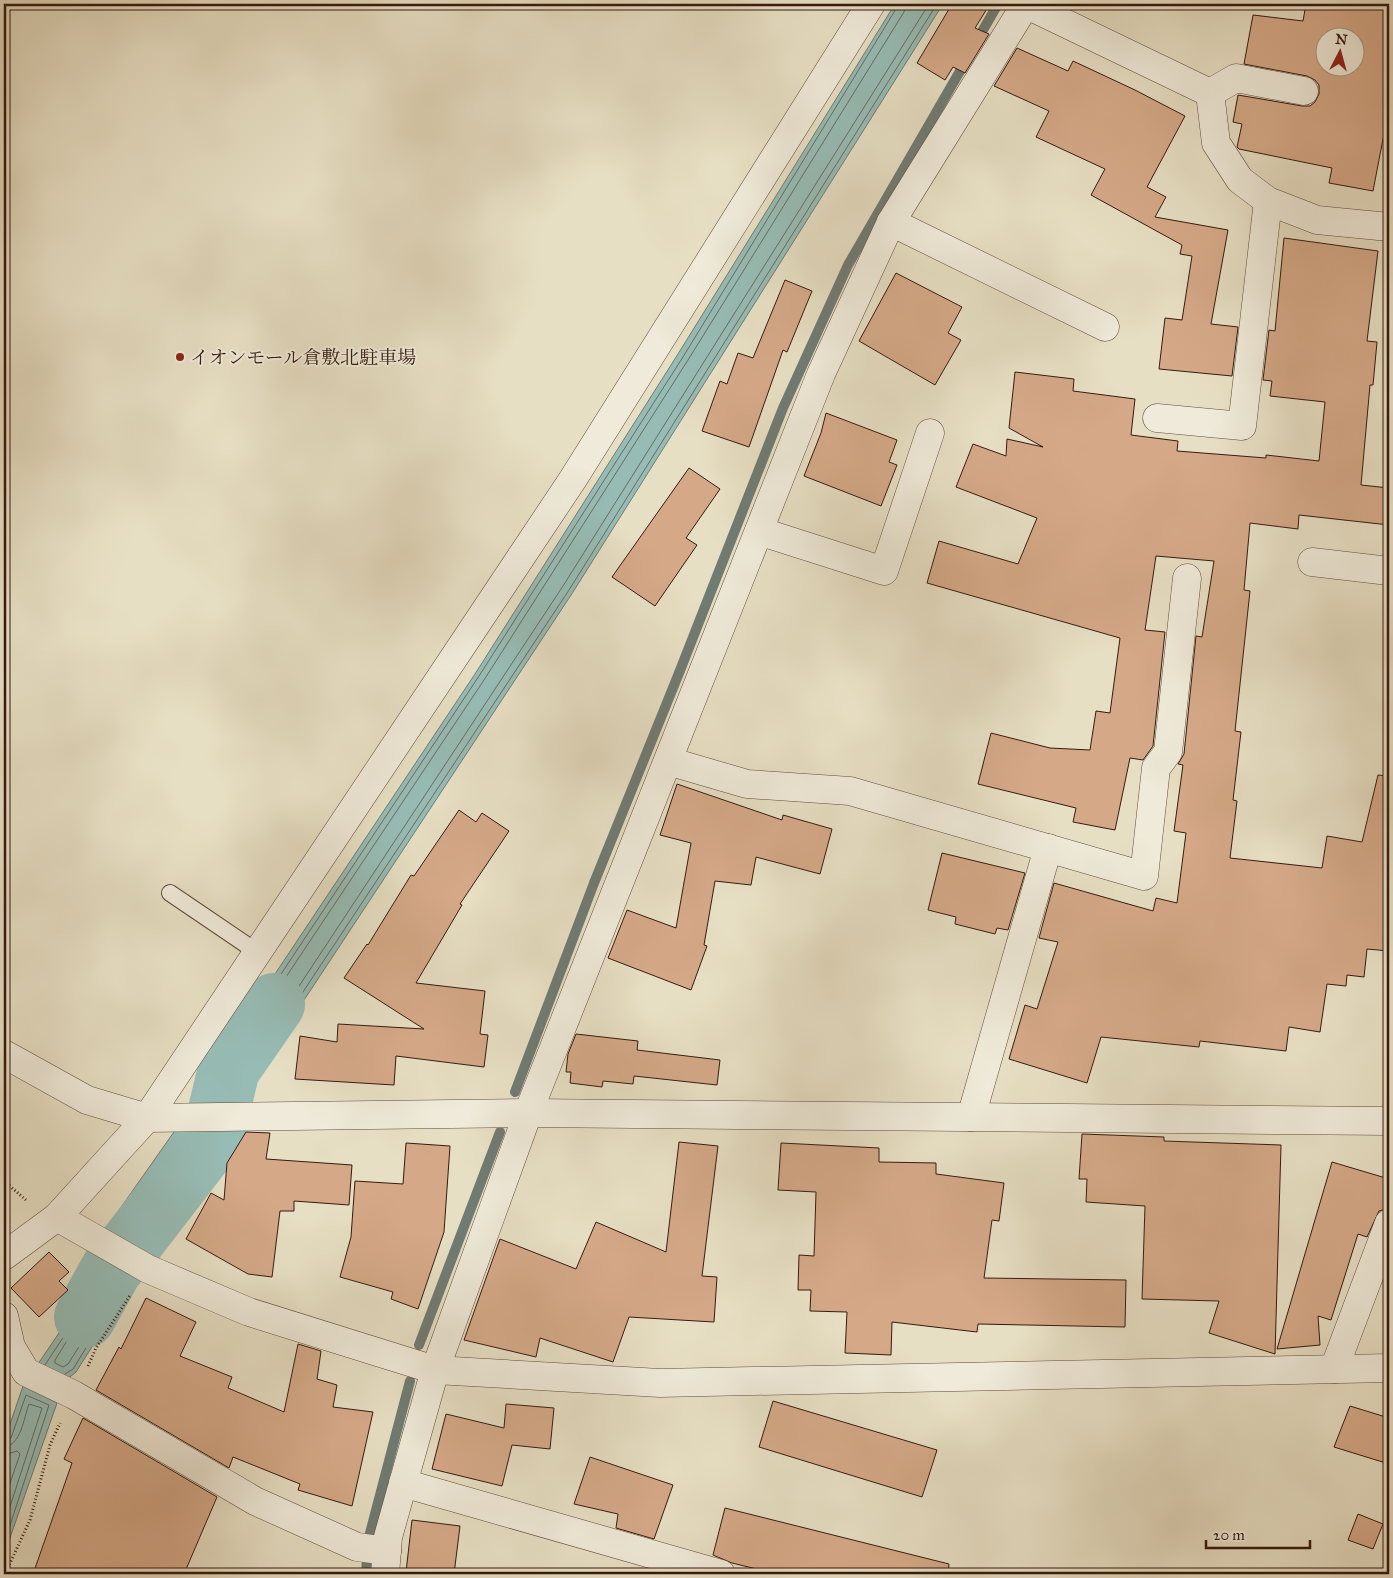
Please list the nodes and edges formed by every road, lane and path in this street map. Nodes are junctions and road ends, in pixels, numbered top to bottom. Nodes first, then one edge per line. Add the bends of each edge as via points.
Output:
1 (870, 4) edge
2 (1026, 4) edge
3 (1304, 91) dead end
4 (1210, 94) junction
5 (1268, 201) junction
6 (891, 222) junction
7 (1389, 227) edge
8 (1105, 327) dead end
9 (1157, 418) dead end
10 (930, 434) dead end
11 (759, 531) junction
12 (1312, 562) dead end
13 (1389, 570) edge
14 (1187, 578) dead end
15 (668, 761) junction
16 (1048, 848) junction
17 (170, 893) dead end
18 (258, 952) junction
19 (4, 1054) edge
20 (528, 1112) junction
21 (971, 1117) junction
22 (148, 1118) junction
23 (1389, 1122) edge
24 (4, 1181) edge
25 (34, 1195) dead end
26 (27, 1201) junction
27 (19, 1206) dead end
28 (57, 1217) junction
29 (1389, 1224) edge
30 (4, 1256) edge
31 (1379, 1278) edge
32 (4, 1316) edge
33 (1389, 1368) edge
34 (1334, 1369) junction
35 (434, 1370) junction
36 (403, 1483) junction
37 (386, 1562) edge
38 (721, 1574) edge

1 - 18 street via 573,479
2 - 4 street
2 - 6 street
3 - 4 street via 1236,78
4 - 5 street via 1216,143 1240,180
5 - 7 street via 1317,220
5 - 9 street via 1242,426
6 - 8 street
6 - 11 street via 821,374
10 - 11 street via 884,571
11 - 15 street
12 - 13 street
14 - 16 street via 1168,752 1156,768 1144,876
15 - 16 street via 747,784 850,791
15 - 20 street
16 - 21 street
17 - 18 lane
18 - 22 street
19 - 22 street via 87,1100
20 - 21 street
20 - 22 street
20 - 35 street
21 - 23 street
22 - 28 street
24 - 26 path
25 - 26 path
26 - 27 path
28 - 30 street
28 - 35 street via 148,1268 249,1312
29 - 31 street
31 - 34 street
32 - 37 street via 11,1347 26,1372 74,1395 255,1501
33 - 34 street
34 - 35 street via 660,1383
35 - 36 street
36 - 37 street via 388,1537
36 - 38 street

